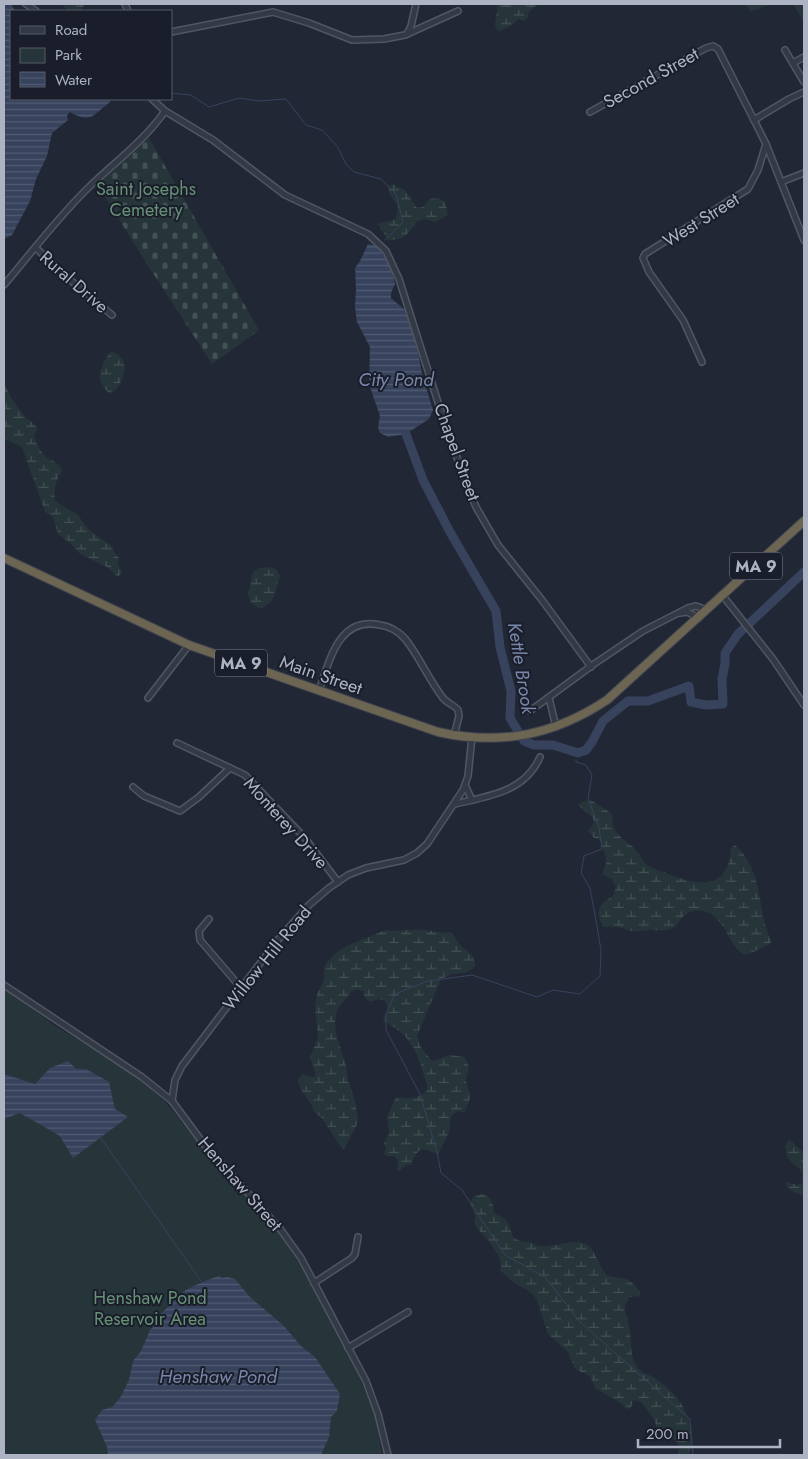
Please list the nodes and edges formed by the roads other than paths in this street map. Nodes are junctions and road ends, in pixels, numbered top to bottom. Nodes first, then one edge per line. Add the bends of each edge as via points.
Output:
1 (416, 4) edge
2 (458, 11) dead end
3 (172, 32) edge
4 (405, 35) junction
5 (786, 50) dead end
6 (804, 57) edge
7 (793, 63) junction
8 (804, 82) edge
9 (804, 92) edge
10 (153, 100) edge
11 (165, 111) junction
12 (590, 112) dead end
13 (754, 120) junction
14 (766, 144) junction
15 (804, 173) edge
16 (780, 182) junction
17 (804, 240) edge
18 (36, 248) junction
19 (4, 285) edge
20 (112, 315) dead end
21 (702, 362) dead end
22 (804, 521) edge
23 (4, 558) edge
24 (723, 596) junction
25 (707, 610) junction
26 (680, 613) junction
27 (699, 618) junction
28 (189, 645) junction
29 (590, 667) junction
30 (319, 690) junction
31 (148, 698) dead end
32 (549, 698) junction
33 (804, 705) edge
34 (530, 711) dead end
35 (556, 727) junction
36 (454, 736) junction
37 (472, 738) junction
38 (177, 743) dead end
39 (540, 757) dead end
40 (230, 768) junction
41 (465, 784) junction
42 (132, 787) dead end
43 (472, 800) junction
44 (455, 804) junction
45 (338, 882) junction
46 (208, 919) dead end
47 (4, 984) edge
48 (242, 989) junction
49 (172, 1101) junction
50 (358, 1237) dead end
51 (314, 1283) junction
52 (408, 1312) dead end
53 (348, 1348) junction
54 (388, 1455) edge

1 - 4 street via 410,30
2 - 4 street
3 - 4 street via 273,12 352,40
5 - 7 street
6 - 7 street
7 - 8 street
9 - 13 street
10 - 11 street, Chapel Street
11 - 18 street via 145,135 77,199
11 - 29 street, Chapel Street via 213,140 285,195 368,234 386,251 400,278 448,434 476,507 498,545
12 - 13 street, Second Street via 714,46
13 - 14 street
14 - 16 street
14 - 21 street, West Street via 748,189 643,258 649,272 683,320
15 - 16 street
16 - 17 street
18 - 19 street
18 - 20 street, Rural Drive
22 - 24 highway, Main Street / MA 9
23 - 28 highway, Main Street / MA 9
24 - 25 highway, Main Street / MA 9
24 - 33 street via 773,659
25 - 26 street via 696,606
25 - 27 highway, Main Street / MA 9
26 - 27 street via 687,612
26 - 29 street via 644,631
27 - 35 highway, Main Street / MA 9 via 607,700
28 - 30 highway, Main Street / MA 9
28 - 31 street
29 - 32 street
30 - 36 highway, Main Street / MA 9
30 - 36 street via 335,645 343,635 361,625 383,625 405,638 443,698 458,710
32 - 34 street
32 - 35 street
35 - 37 highway, Main Street / MA 9 via 516,736
36 - 37 highway, Main Street / MA 9
37 - 41 street, Willow Hill Road
38 - 40 street, Monterey Drive
39 - 43 street via 534,770 518,784
40 - 42 street via 180,810 144,796
40 - 45 street, Monterey Drive via 245,776 295,827
41 - 43 street
41 - 44 street, Willow Hill Road
43 - 44 street
44 - 45 street, Willow Hill Road via 430,841 417,853 399,862 360,870
45 - 48 street, Willow Hill Road via 297,917
46 - 48 street via 199,931 200,940
47 - 49 street, Henshaw Street via 142,1077
48 - 49 street, Willow Hill Road via 182,1066 175,1080
49 - 51 street, Henshaw Street via 203,1143 281,1230
50 - 51 street via 352,1258
51 - 53 street, Henshaw Street
52 - 53 street
53 - 54 street, Henshaw Street via 373,1398

